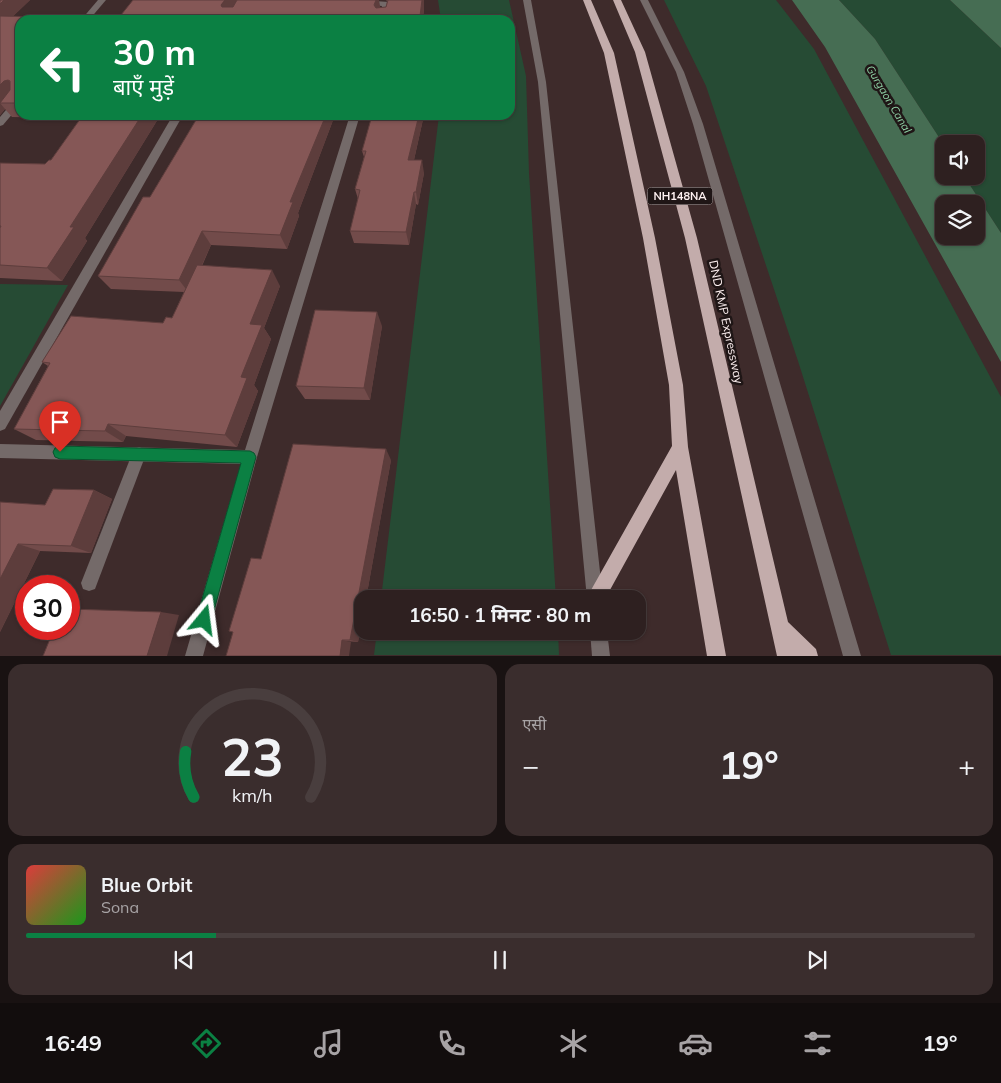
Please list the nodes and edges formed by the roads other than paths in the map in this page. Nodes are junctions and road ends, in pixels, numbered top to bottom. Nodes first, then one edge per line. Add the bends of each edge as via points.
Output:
1 (102, 0) edge
2 (527, 0) edge
3 (587, 0) edge
4 (617, 0) edge
5 (644, 0) edge
6 (350, 1) edge
7 (89, 15) edge
8 (384, 15) edge
9 (15, 105) edge
10 (175, 120) edge
11 (353, 120) edge
12 (0, 123) edge
13 (0, 424) edge
14 (680, 448) junction
15 (0, 451) edge
16 (139, 454) junction
17 (250, 457) junction
18 (89, 583) dead end
19 (594, 590) edge
20 (600, 590) edge
21 (781, 627) junction
22 (599, 640) edge
23 (194, 656) edge
24 (601, 656) edge
25 (717, 656) edge
26 (787, 656) edge
27 (809, 656) edge
28 (852, 656) edge

1 - 7 street
2 - 19 street via 542,82
3 - 14 highway, NH148NA via 609,52 649,238 676,386
4 - 21 highway, DND KMP Expressway / NH148NA via 640,52 691,238
5 - 28 street via 680,72 698,124
6 - 8 street via 383,2 386,6
9 - 12 street
10 - 13 street
11 - 17 street
14 - 20 highway
14 - 25 highway, NH148NA
15 - 16 street
16 - 17 street
16 - 18 street
17 - 23 street
21 - 26 highway, DND KMP Expressway / NH148NA
21 - 27 highway
22 - 24 street

